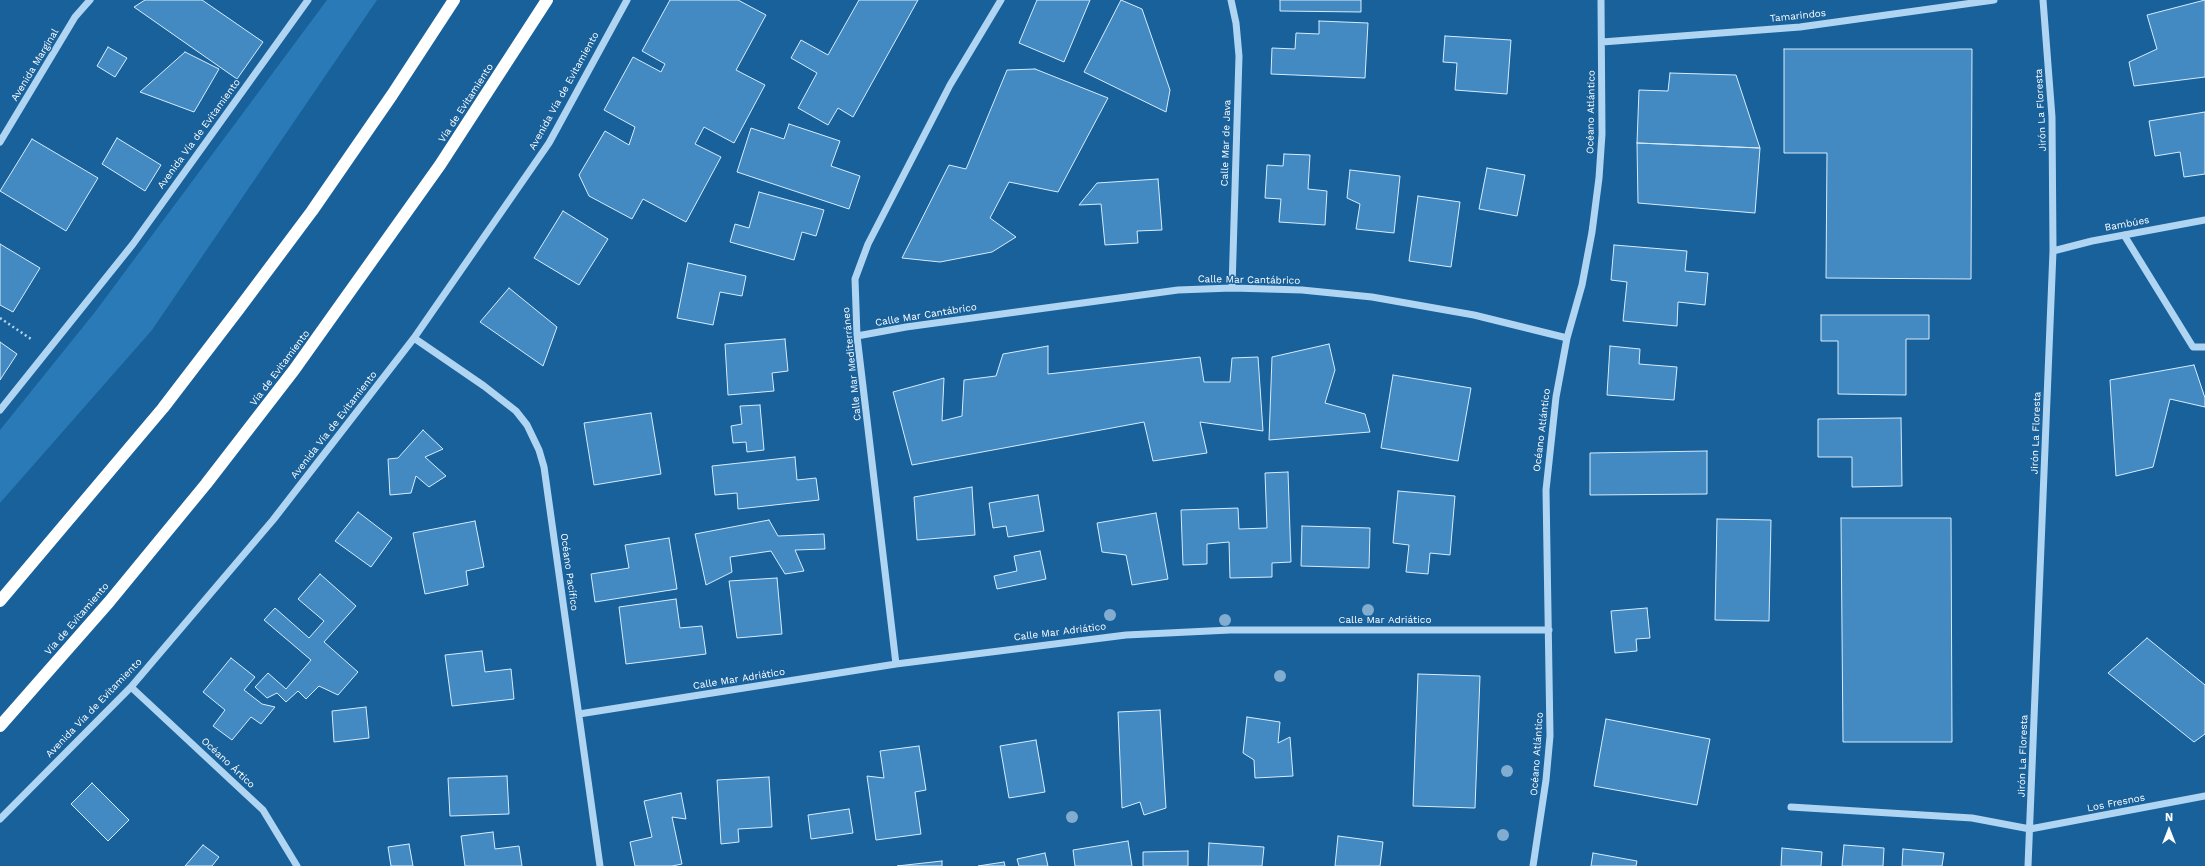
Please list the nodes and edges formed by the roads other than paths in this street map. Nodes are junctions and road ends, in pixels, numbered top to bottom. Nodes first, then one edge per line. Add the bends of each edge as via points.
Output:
1 (90, 0) edge
2 (308, 0) edge
3 (454, 0) edge
4 (547, 0) edge
5 (626, 0) edge
6 (1000, 0) edge
7 (1231, 0) edge
8 (1601, 0) edge
9 (1994, 0) edge
10 (2042, 0) edge
11 (1602, 42) junction
12 (0, 142) edge
13 (2205, 220) edge
14 (2124, 235) junction
15 (2053, 251) junction
16 (1232, 288) junction
17 (857, 336) junction
18 (414, 338) junction
19 (1567, 338) junction
20 (2205, 348) edge
21 (0, 410) edge
22 (0, 601) edge
23 (1548, 630) junction
24 (896, 664) junction
25 (131, 687) junction
26 (579, 714) junction
27 (0, 726) edge
28 (2205, 796) edge
29 (1791, 807) dead end
30 (0, 819) edge
31 (2030, 829) junction
32 (297, 866) edge
33 (600, 866) edge
34 (1533, 866) edge
35 (2028, 866) edge

1 - 12 street, Avenida Marginal via 75,17
2 - 21 street, Avenida Vía de Evitamiento via 132,244
3 - 22 highway via 312,211 238,310 163,408
4 - 27 highway, Vía de Evitamiento via 440,165 294,370 206,484 109,602
5 - 18 street, Avenida Vía de Evitamiento via 549,143
6 - 17 street, Calle Mar Mediterráneo via 950,85 868,244 855,279
7 - 16 street, Calle Mar de Java via 1239,56
8 - 11 street, Océano Atlántico
9 - 11 street, Tamarindos via 1800,27
10 - 15 street, Jirón La Floresta via 2052,117
11 - 19 street, Océano Atlántico via 1602,134 1599,178 1582,285
13 - 14 street, Bambúes
14 - 15 street, Bambúes
14 - 20 street via 2193,347
15 - 31 street, Jirón La Floresta
16 - 17 street, Calle Mar Cantábrico via 1178,290
16 - 19 street, Calle Mar Cantábrico via 1302,290 1372,297 1474,315
17 - 24 street, Calle Mar Mediterráneo
18 - 25 street, Avenida Vía de Evitamiento via 273,520
18 - 26 street, Océano Pacífico via 516,411 534,437 544,467
19 - 23 street, Océano Atlántico via 1556,397 1546,490
23 - 24 street, Calle Mar Adriático via 1230,630 1126,634
23 - 34 street, Océano Atlántico via 1550,736
24 - 26 street, Calle Mar Adriático
25 - 30 street, Avenida Vía de Evitamiento
25 - 32 street, Océano Ártico via 263,810
26 - 33 street, Océano Pacífico
28 - 31 street, Los Fresnos
29 - 31 street via 1972,818
31 - 35 street, Jirón La Floresta

